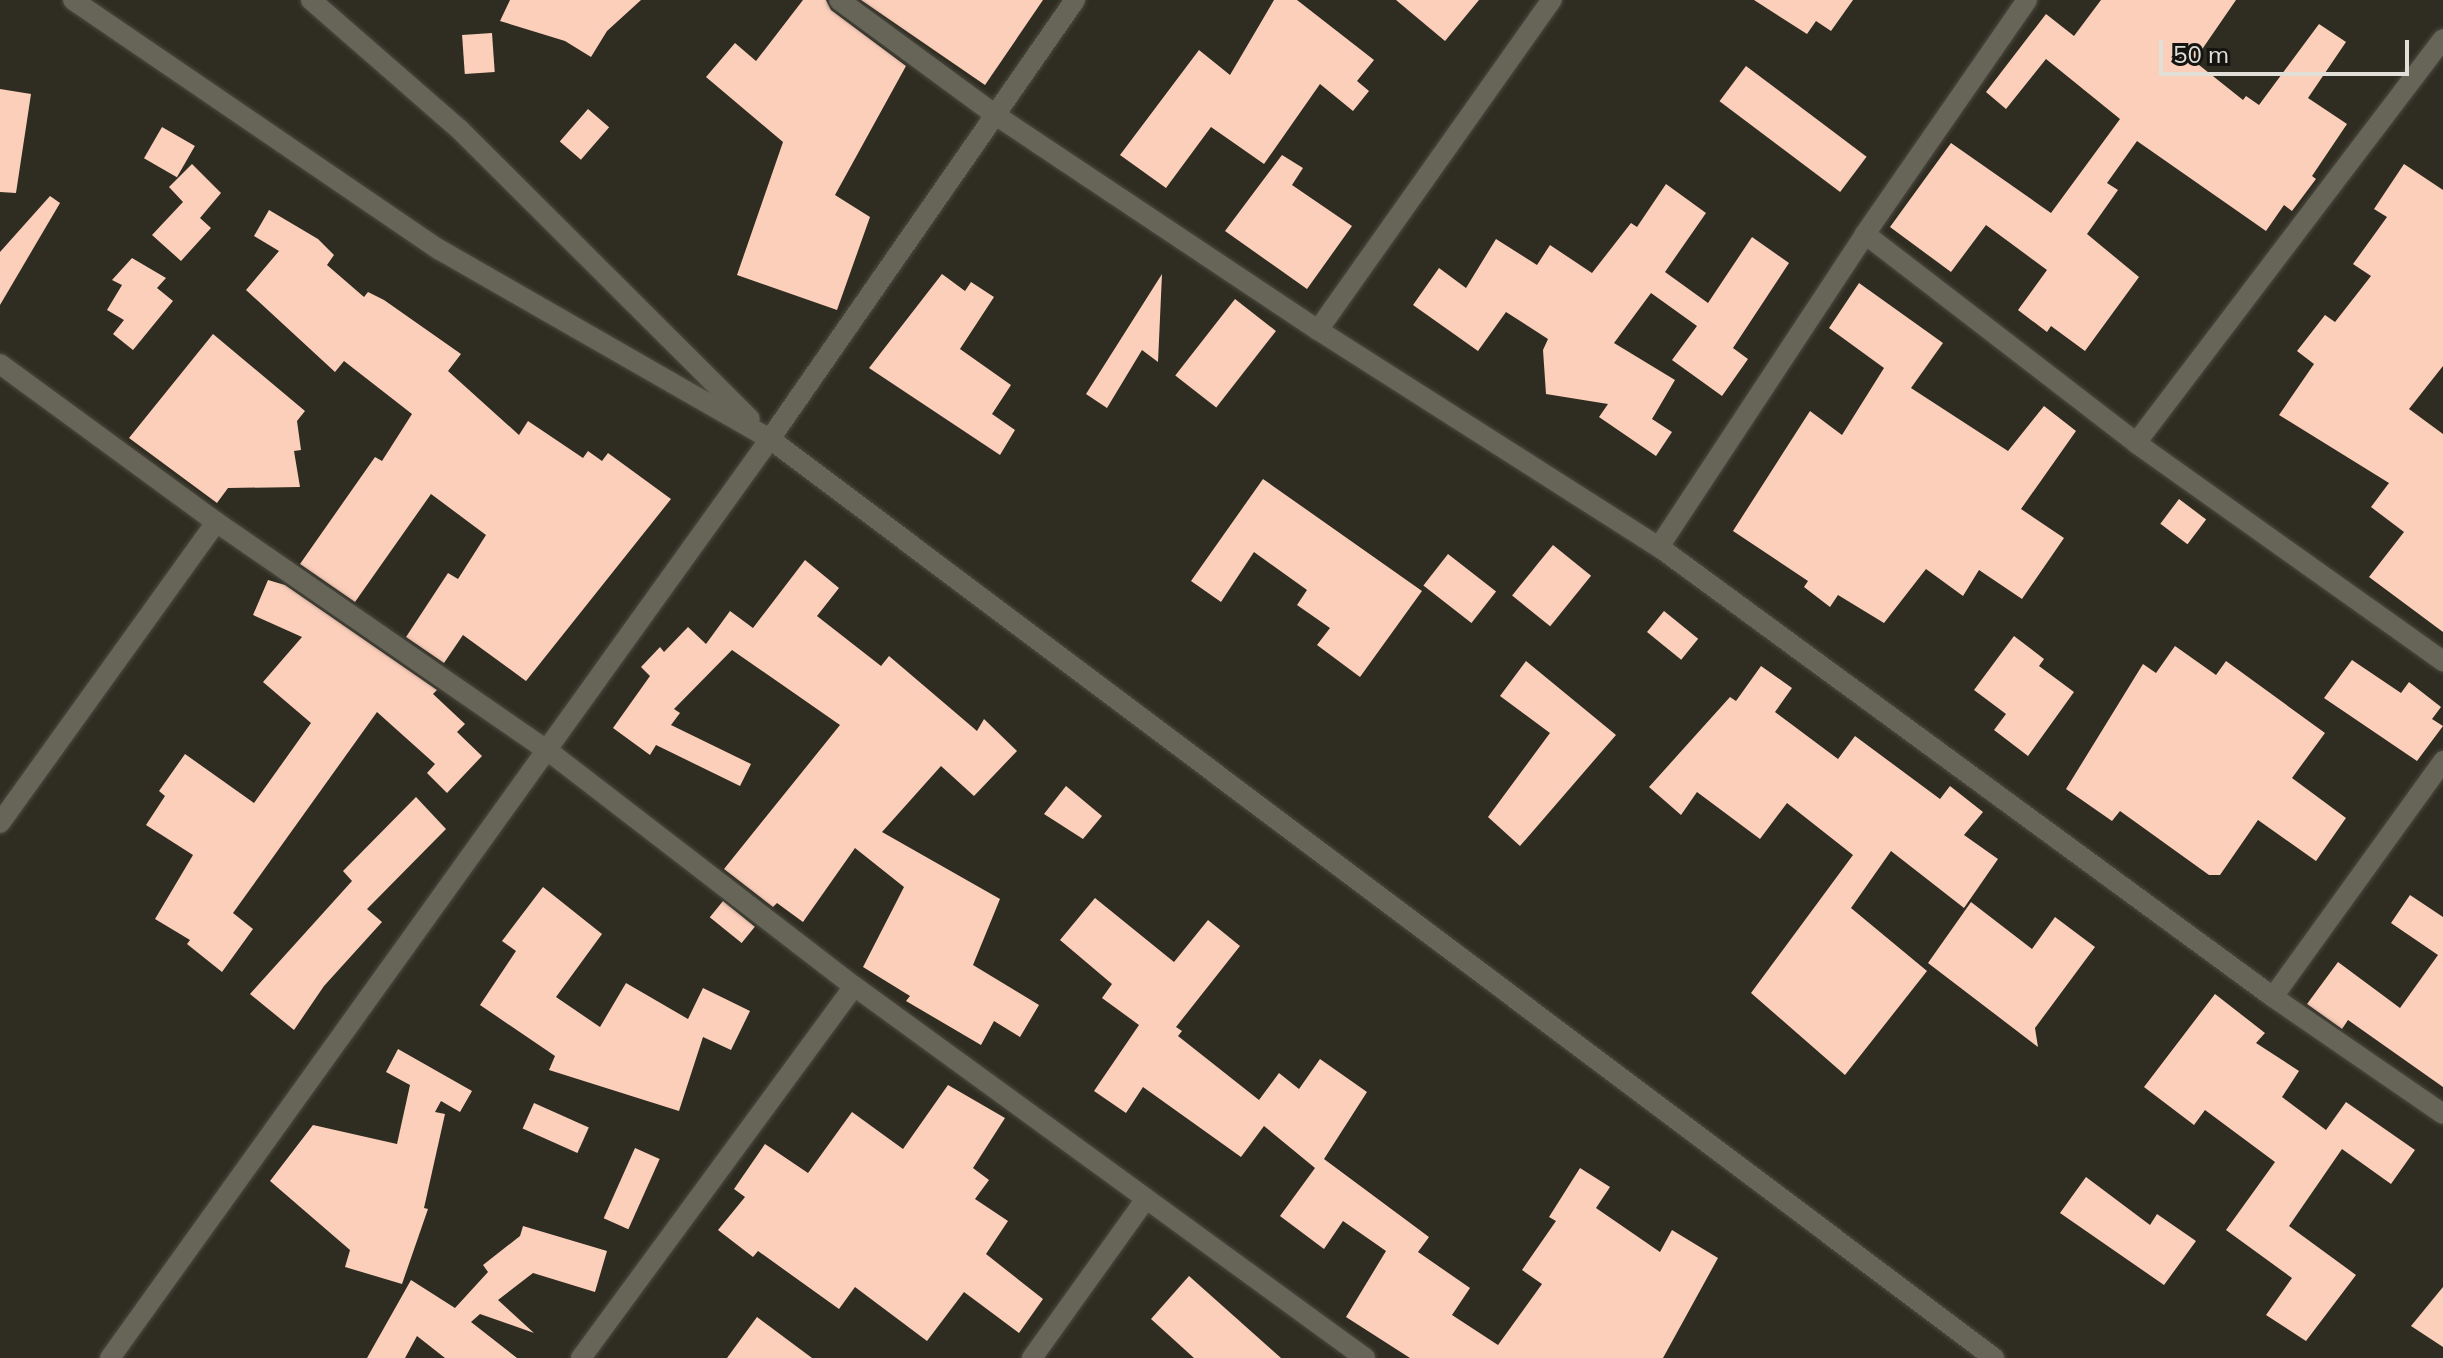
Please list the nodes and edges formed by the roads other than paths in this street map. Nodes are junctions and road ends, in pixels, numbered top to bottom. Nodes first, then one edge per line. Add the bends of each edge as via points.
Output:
1 (73, 0) edge
2 (311, 0) edge
3 (839, 0) edge
4 (1075, 0) edge
5 (1552, 0) edge
6 (2027, 0) edge
7 (2443, 39) edge
8 (994, 114) junction
9 (1865, 234) junction
10 (1318, 330) junction
11 (0, 364) edge
12 (770, 439) junction
13 (2136, 443) junction
14 (216, 522) junction
15 (1659, 547) junction
16 (2443, 661) edge
17 (547, 750) junction
18 (2443, 761) edge
19 (0, 823) edge
20 (854, 986) junction
21 (2273, 997) junction
22 (2443, 1114) edge
23 (1145, 1200) junction
24 (117, 1356) edge
25 (581, 1358) edge
26 (1032, 1358) edge
27 (1365, 1358) edge
28 (1994, 1358) edge

1 - 12 street via 440,250
2 - 12 street via 460,130
3 - 8 street
4 - 8 street
5 - 10 street
6 - 9 street
7 - 13 street
8 - 10 street
8 - 12 street
9 - 13 street
9 - 15 street
10 - 15 street
11 - 14 street
12 - 17 street
12 - 28 street
13 - 16 street
14 - 17 street
14 - 19 street
15 - 21 street
17 - 20 street
17 - 24 street
18 - 21 street
20 - 23 street
20 - 25 street
21 - 22 street
23 - 26 street
23 - 27 street

